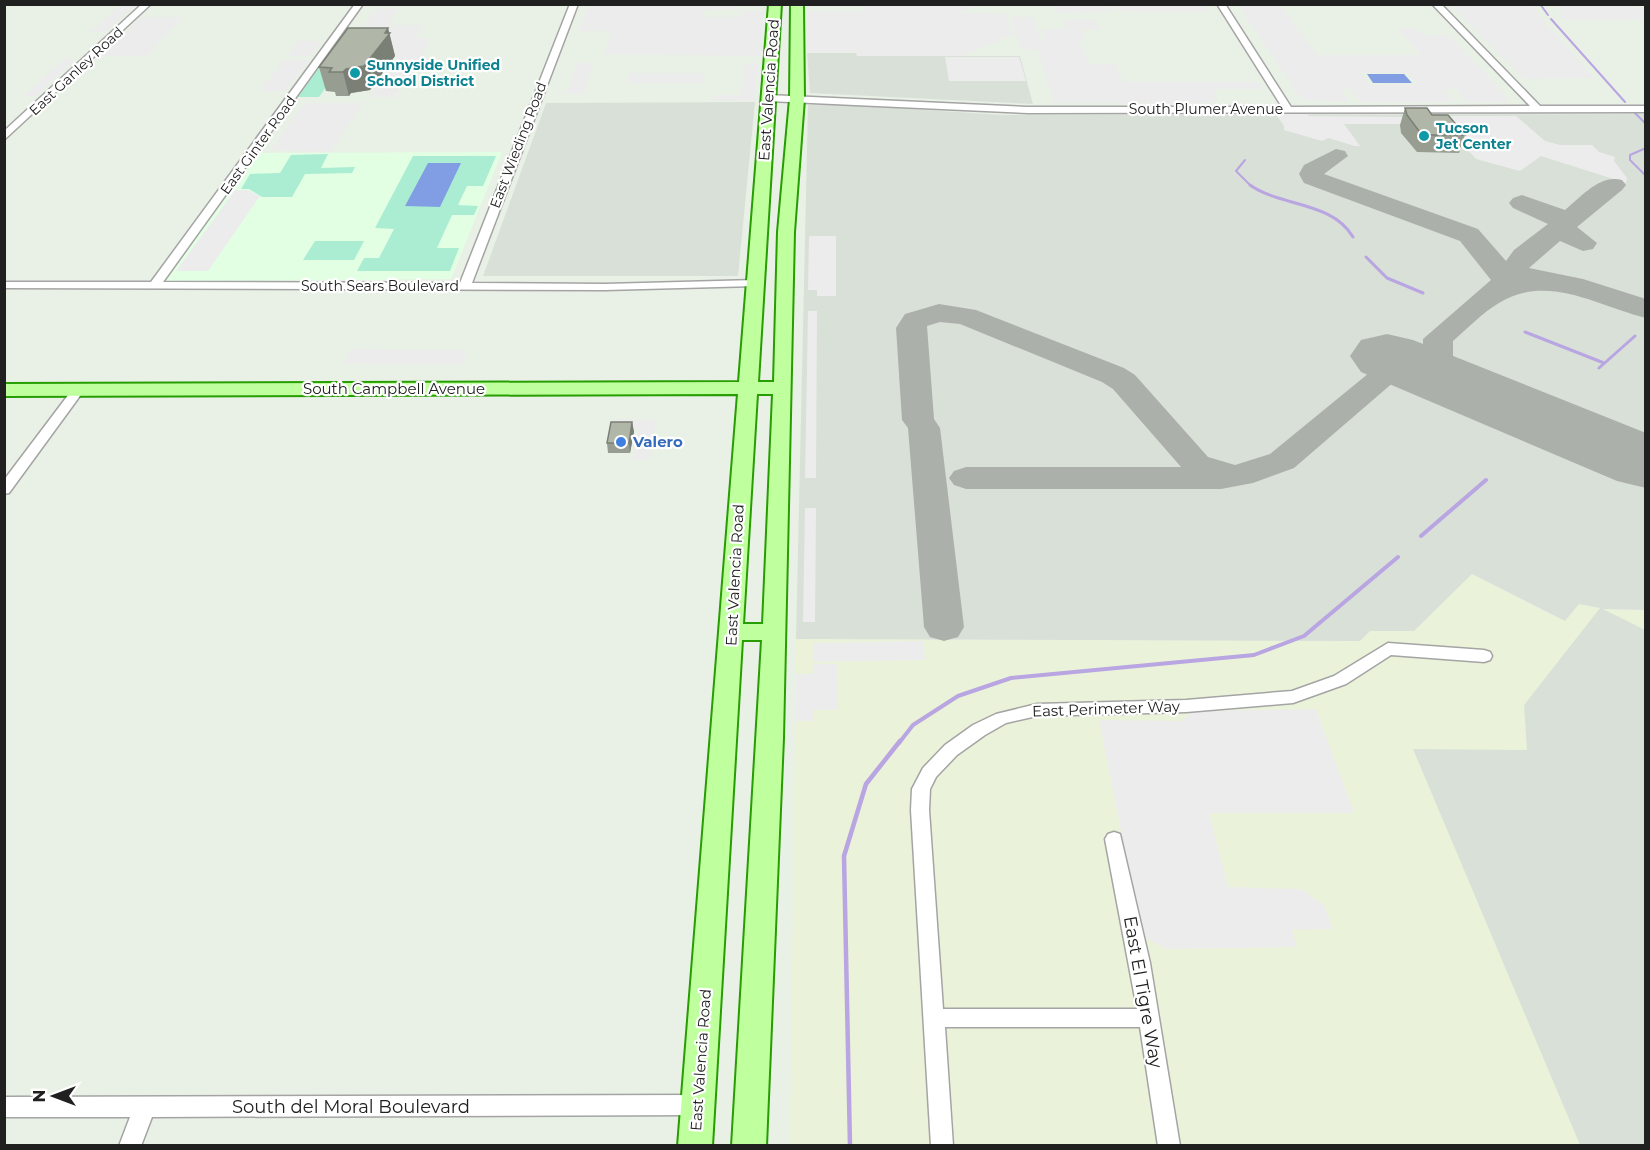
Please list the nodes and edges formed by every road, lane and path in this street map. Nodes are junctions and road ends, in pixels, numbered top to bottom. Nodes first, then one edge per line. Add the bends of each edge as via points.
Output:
1 (147, 4) edge
2 (359, 4) edge
3 (574, 4) edge
4 (1221, 4) edge
5 (1436, 4) edge
6 (775, 5) edge
7 (797, 5) edge
8 (768, 98) junction
9 (797, 99) junction
10 (1288, 109) junction
11 (1646, 109) edge
12 (1538, 110) junction
13 (4, 137) edge
14 (756, 283) junction
15 (4, 285) edge
16 (155, 285) junction
17 (465, 286) junction
18 (783, 388) junction
19 (747, 389) junction
20 (4, 390) edge
21 (79, 390) junction
22 (4, 490) edge
23 (732, 632) junction
24 (774, 632) junction
25 (1484, 656) dead end
26 (1114, 839) dead end
27 (933, 1018) junction
28 (1149, 1018) junction
29 (698, 1105) junction
30 (4, 1107) edge
31 (144, 1108) junction
32 (130, 1146) edge
33 (695, 1146) edge
34 (749, 1146) edge
35 (942, 1146) edge
36 (1169, 1146) edge

1 - 13 street, East Ganley Road
2 - 16 street, East Ginter Road
3 - 17 street, East Wieding Road
4 - 10 street
5 - 12 street
6 - 7 main road
6 - 8 main road, East Valencia Road
7 - 9 main road, East Valencia Road
8 - 9 street, South Plumer Avenue
8 - 14 main road, East Valencia Road
9 - 10 street, South Plumer Avenue via 1028,110
9 - 18 main road, East Valencia Road via 786,232
10 - 12 street, South Plumer Avenue
11 - 12 street, South Plumer Avenue
14 - 17 street, South Sears Boulevard
14 - 19 main road, East Valencia Road
15 - 16 street, South Sears Boulevard
16 - 17 street, South Sears Boulevard
18 - 19 main road, South Campbell Avenue
18 - 24 main road, East Valencia Road
19 - 21 main road, South Campbell Avenue
19 - 23 main road, East Valencia Road
20 - 21 main road, South Campbell Avenue
21 - 22 street
23 - 24 main road
23 - 29 main road, East Valencia Road
24 - 34 main road, East Valencia Road
25 - 27 street, East Perimeter Way via 1388,649 1340,680 1293,697 1193,706 1037,710 1002,718 979,730 951,750 929,773 921,789
26 - 28 street, East El Tigre Way
27 - 28 street
27 - 35 street, East Perimeter Way
28 - 36 street, East El Tigre Way
29 - 31 street, South del Moral Boulevard
29 - 33 main road, East Valencia Road
30 - 31 street, South del Moral Boulevard
31 - 32 street

